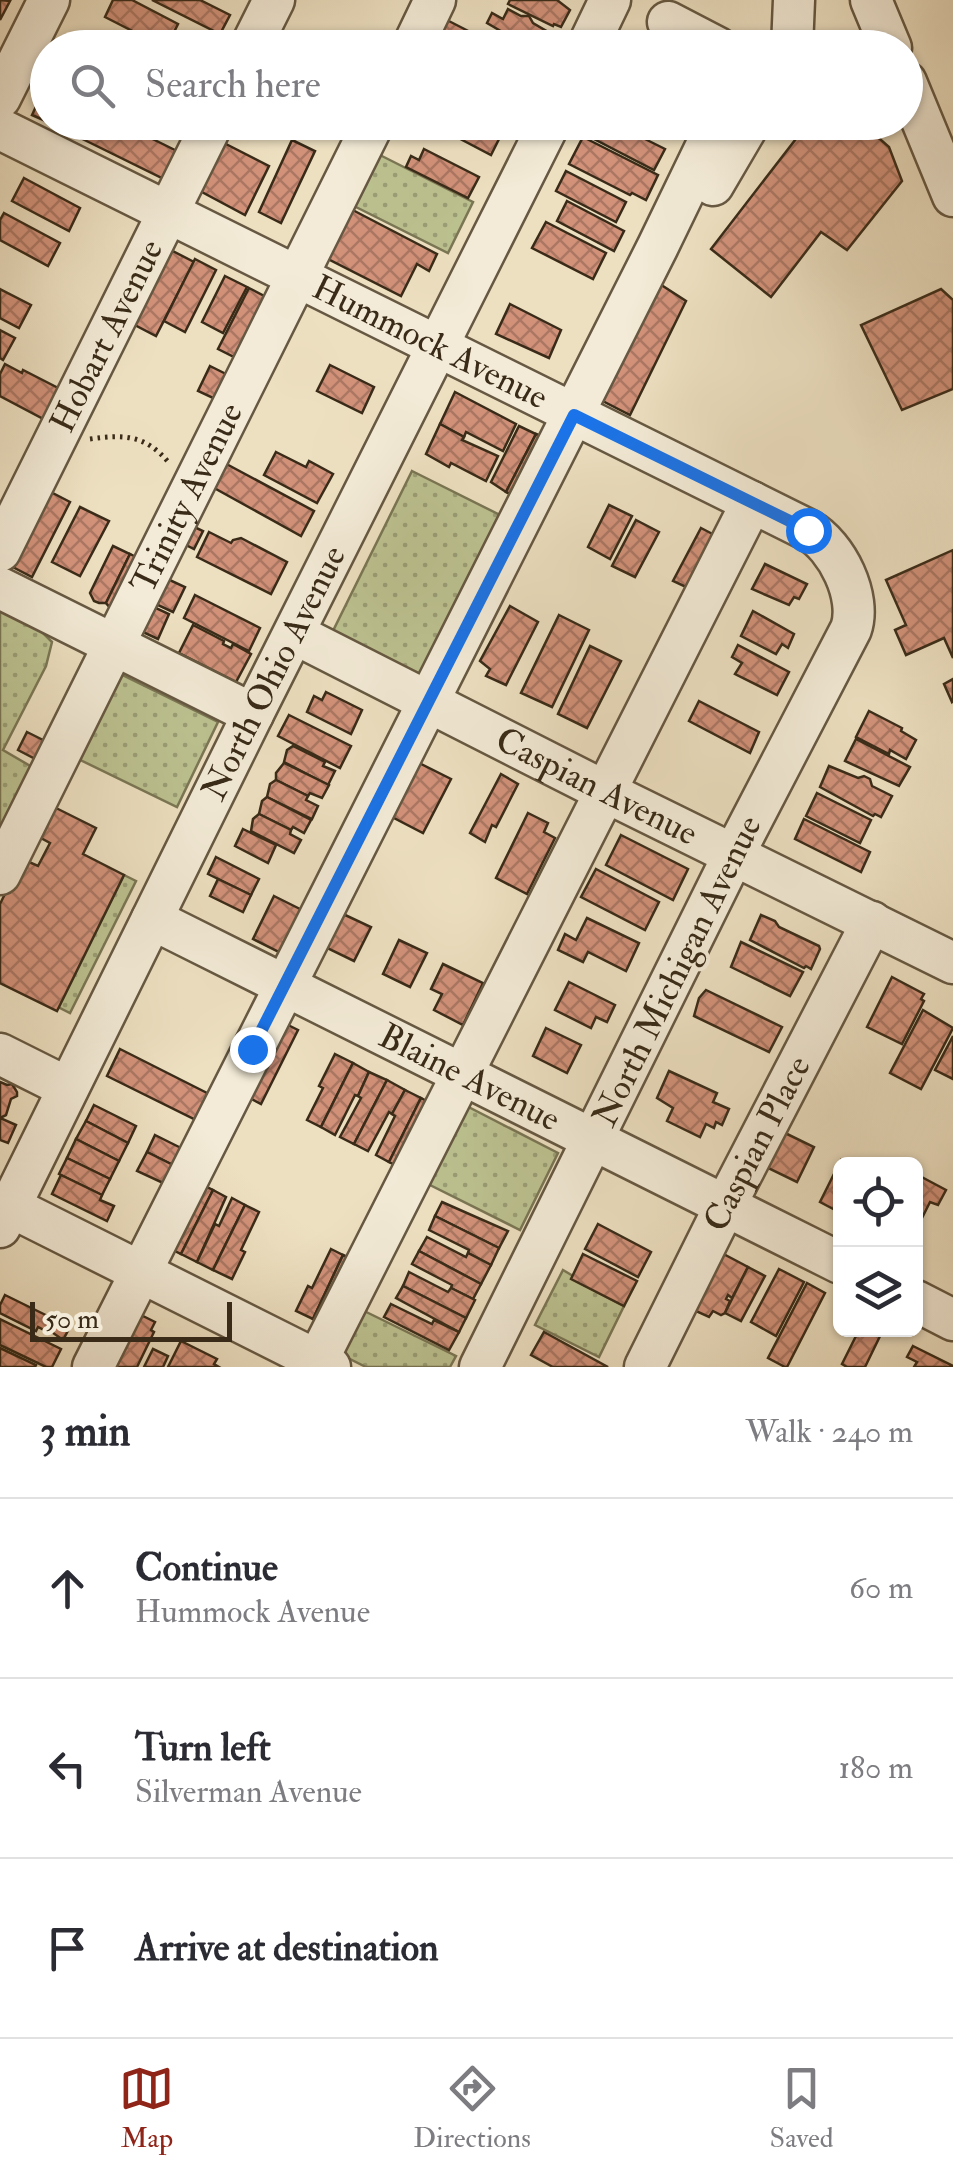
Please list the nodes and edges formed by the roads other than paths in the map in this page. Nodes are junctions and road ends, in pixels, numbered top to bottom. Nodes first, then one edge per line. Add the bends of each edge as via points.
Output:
1 (49, 0) edge
2 (274, 0) edge
3 (436, 0) edge
4 (610, 0) edge
5 (794, 0) edge
6 (871, 0) edge
7 (668, 22) dead end
8 (34, 30) edge
9 (259, 30) edge
10 (421, 30) edge
11 (596, 30) edge
12 (683, 30) edge
13 (793, 30) edge
14 (884, 30) edge
15 (30, 38) edge
16 (0, 98) edge
17 (923, 123) edge
18 (0, 128) edge
19 (204, 140) edge
20 (365, 140) edge
21 (541, 140) edge
22 (713, 140) edge
23 (719, 140) edge
24 (953, 196) edge
25 (169, 212) junction
26 (685, 231) dead end
27 (296, 276) junction
28 (437, 346) junction
29 (574, 415) junction
30 (752, 502) junction
31 (0, 550) edge
32 (843, 573) joint
33 (0, 588) edge
34 (294, 634) junction
35 (114, 644) junction
36 (427, 701) junction
37 (253, 714) junction
38 (604, 791) junction
39 (734, 854) junction
40 (0, 874) edge
41 (152, 919) junction
42 (872, 922) junction
43 (953, 963) edge
44 (284, 985) junction
45 (0, 1054) edge
46 (462, 1075) junction
47 (68, 1088) junction
48 (593, 1140) junction
49 (725, 1206) junction
50 (5, 1217) edge
51 (833, 1260) edge
52 (140, 1272) junction
53 (923, 1305) edge
54 (953, 1320) edge
55 (320, 1365) edge
56 (93, 1367) edge
57 (480, 1367) edge
58 (644, 1367) edge

1 - 8 street
2 - 9 street
3 - 10 street
4 - 11 street
5 - 13 street
6 - 14 street
7 - 12 street
15 - 16 street
17 - 24 street
18 - 25 street, Hummock Avenue
19 - 25 street, Hobart Avenue
20 - 27 street, Trinity Avenue
21 - 28 street, North Ohio Avenue
22 - 29 street
23 - 26 street
25 - 27 street, Hummock Avenue
25 - 31 street, Hobart Avenue
27 - 28 street, Hummock Avenue
27 - 35 street, Trinity Avenue
28 - 29 street, Hummock Avenue
28 - 34 street, North Ohio Avenue
29 - 30 street, Hummock Avenue
29 - 36 street
30 - 32 street, Hummock Avenue via 816,534
30 - 38 street
32 - 39 street, North Michigan Avenue via 854,611 850,629
33 - 35 street
34 - 36 street, Caspian Avenue
34 - 37 street, North Ohio Avenue
35 - 37 street
35 - 40 street, Trinity Avenue
36 - 38 street, Caspian Avenue
36 - 44 street
37 - 41 street, North Ohio Avenue
38 - 39 street, Caspian Avenue
38 - 46 street
39 - 42 street, Caspian Avenue
39 - 48 street, North Michigan Avenue
41 - 44 street, Blaine Avenue
41 - 47 street, North Ohio Avenue
42 - 43 street, Caspian Avenue
42 - 49 street, Caspian Place
44 - 46 street, Blaine Avenue
44 - 52 street
45 - 47 street
46 - 48 street, Blaine Avenue
46 - 55 street
47 - 50 street, North Ohio Avenue
48 - 49 street, Blaine Avenue
48 - 57 street, North Michigan Avenue
49 - 51 street, Blaine Avenue
49 - 58 street, Caspian Place
50 - 52 street
52 - 55 street
52 - 56 street
53 - 54 street

